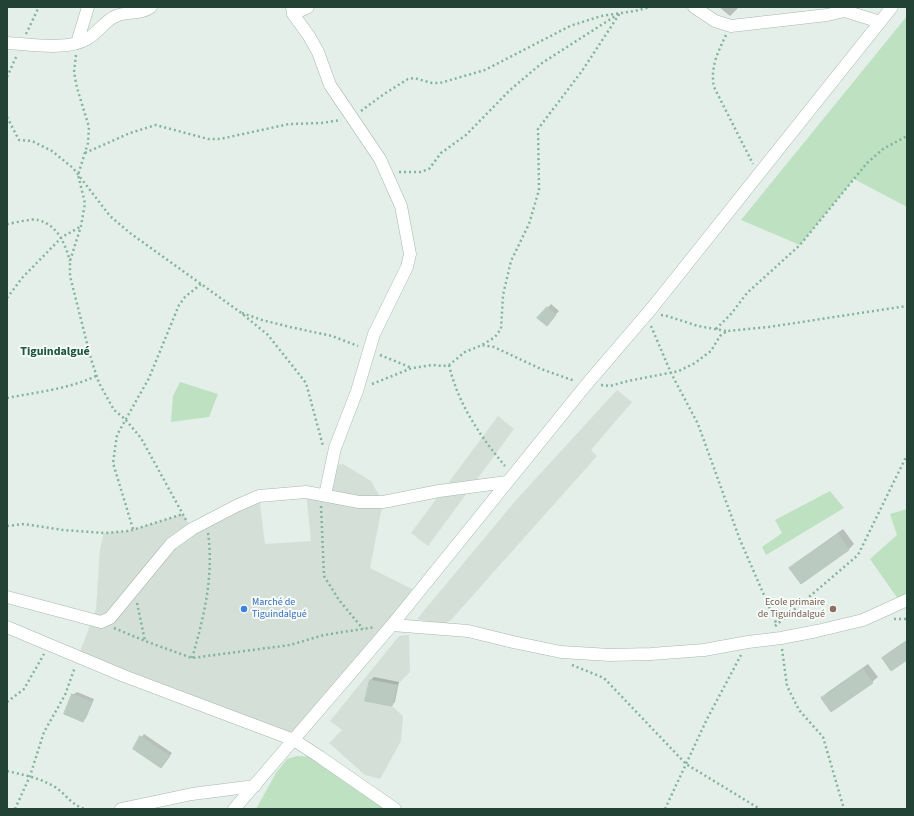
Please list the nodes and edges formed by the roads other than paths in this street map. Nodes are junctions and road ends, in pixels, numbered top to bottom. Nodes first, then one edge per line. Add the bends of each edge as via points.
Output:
1 (88, 7) edge
2 (151, 7) edge
3 (308, 7) edge
4 (694, 7) edge
5 (892, 7) edge
6 (293, 11) edge
7 (880, 22) junction
8 (7, 43) edge
9 (77, 43) junction
10 (510, 479) junction
11 (325, 495) junction
12 (7, 597) edge
13 (907, 600) edge
14 (392, 625) junction
15 (7, 627) edge
16 (294, 740) junction
17 (255, 786) junction
18 (121, 809) edge
19 (234, 809) edge
20 (395, 809) edge

1 - 9 street
2 - 9 street via 142,12 116,16 91,37
3 - 6 street
4 - 7 street via 715,22 731,26 846,11
5 - 7 street
6 - 11 street via 318,52 330,85 380,159 401,206 410,254 407,267 374,334 357,391 335,448
7 - 10 street
8 - 9 street
10 - 11 street via 383,502 359,502
10 - 14 street
11 - 12 street via 306,492 260,496 192,529 172,544 110,618 101,622
13 - 14 street via 863,620 780,638 704,650 610,655 561,652 468,631
14 - 16 street
15 - 16 street via 124,676
16 - 17 street
16 - 20 street
17 - 18 street via 192,794
17 - 19 street

